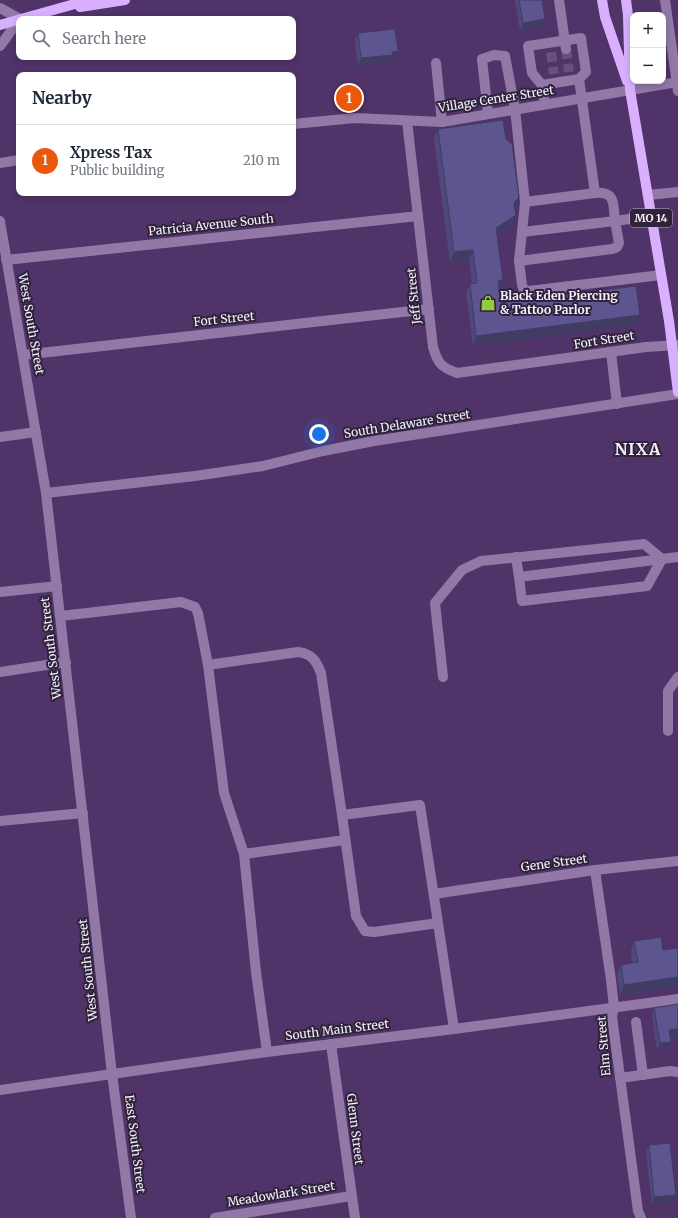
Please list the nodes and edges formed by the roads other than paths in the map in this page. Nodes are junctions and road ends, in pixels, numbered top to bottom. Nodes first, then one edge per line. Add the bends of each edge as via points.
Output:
1 (89, 0) edge
2 (125, 0) edge
3 (559, 0) edge
4 (602, 0) edge
5 (626, 0) edge
6 (665, 0) edge
7 (0, 8) edge
8 (43, 13) junction
9 (32, 16) edge
10 (16, 17) edge
11 (16, 20) edge
12 (16, 24) edge
13 (0, 25) edge
14 (565, 45) junction
15 (0, 46) edge
16 (436, 63) dead end
17 (573, 77) junction
18 (542, 85) junction
19 (678, 85) edge
20 (630, 90) junction
21 (582, 98) junction
22 (545, 104) junction
23 (515, 110) junction
24 (488, 114) junction
25 (407, 121) junction
26 (442, 122) junction
27 (296, 124) edge
28 (16, 160) edge
29 (0, 163) edge
30 (678, 192) edge
31 (595, 193) junction
32 (648, 195) junction
33 (525, 202) junction
34 (418, 216) junction
35 (651, 216) junction
36 (0, 221) edge
37 (615, 221) junction
38 (522, 232) junction
39 (6, 260) junction
40 (519, 261) junction
41 (661, 275) junction
42 (5, 280) edge
43 (429, 309) junction
44 (675, 345) edge
45 (611, 352) junction
46 (23, 354) junction
47 (540, 363) joint
48 (678, 393) edge
49 (617, 404) junction
50 (36, 432) junction
51 (0, 437) edge
52 (46, 493) junction
53 (516, 557) junction
54 (678, 557) edge
55 (662, 559) junction
56 (519, 577) junction
57 (57, 586) junction
58 (0, 592) edge
59 (61, 616) junction
60 (66, 662) junction
61 (208, 665) junction
62 (0, 672) edge
63 (443, 677) dead end
64 (678, 677) edge
65 (668, 731) dead end
66 (83, 813) junction
67 (342, 815) junction
68 (0, 821) edge
69 (345, 840) junction
70 (244, 854) junction
71 (678, 861) edge
72 (595, 870) junction
73 (434, 894) junction
74 (438, 923) junction
75 (678, 999) edge
76 (614, 1007) junction
77 (636, 1022) dead end
78 (454, 1030) junction
79 (331, 1044) junction
80 (267, 1052) junction
81 (678, 1072) edge
82 (112, 1074) junction
83 (643, 1075) junction
84 (620, 1078) junction
85 (0, 1090) edge
86 (351, 1196) junction
87 (131, 1218) edge
88 (215, 1218) edge
89 (355, 1218) edge
90 (640, 1218) edge

1 - 8 main road
2 - 8 main road
3 - 14 street
4 - 20 main road, MO 14 via 605,17
5 - 20 main road, MO 14
6 - 19 street
7 - 10 street
8 - 9 main road
11 - 13 main road
12 - 15 street
14 - 17 street via 581,38 586,72
14 - 18 street via 528,46 532,73
16 - 26 street
17 - 18 street via 555,79
17 - 21 street
18 - 22 street
19 - 20 street, Village Center Street
20 - 21 street, Village Center Street
20 - 32 main road, MO 14
21 - 22 street, Village Center Street
21 - 31 street
22 - 23 street, Village Center Street
23 - 24 street, Village Center Street
23 - 24 street via 505,56 494,55 482,59
23 - 33 street
24 - 26 street, Village Center Street
25 - 26 street, Village Center Street
25 - 27 street, Village Center Street via 355,118
25 - 34 street, Jeff Street
28 - 29 street
30 - 32 street
31 - 33 street
31 - 37 street via 605,192 612,198
32 - 35 main road, MO 14
33 - 38 street
34 - 39 street, Patricia Avenue South
34 - 43 street, Jeff Street
35 - 37 street
35 - 41 main road, MO 14
36 - 39 street, West South Street
37 - 38 street
37 - 40 street via 617,247
38 - 40 street
39 - 42 street, West South Street
40 - 41 street via 522,285 524,290 529,292
41 - 44 main road, MO 14
42 - 46 street, West South Street
43 - 46 street, Fort Street
43 - 47 street, Jeff Street via 433,347 437,360 444,368 457,373
44 - 45 street, Fort Street
44 - 48 main road, MO 14
45 - 47 street, Fort Street
45 - 49 street
46 - 50 street, West South Street
48 - 49 street, South Delaware Street
49 - 52 street, South Delaware Street via 374,441 256,467
50 - 51 street
50 - 52 street, West South Street
52 - 57 street, West South Street
53 - 55 street via 644,544
53 - 56 street
53 - 63 street via 480,561 462,570 435,603
54 - 55 street
55 - 56 street
55 - 56 street via 647,586 522,601
57 - 58 street
57 - 59 street, West South Street
59 - 60 street, West South Street
59 - 61 street via 181,602 195,607 201,620
60 - 62 street
60 - 66 street, West South Street
61 - 67 street via 298,652 313,657 321,674
61 - 70 street via 224,793
64 - 65 street via 668,691
66 - 68 street
66 - 82 street, West South Street
67 - 69 street
67 - 73 street via 420,805
69 - 70 street
69 - 74 street via 356,916 365,931
70 - 80 street
71 - 72 street, Gene Street
72 - 73 street, Gene Street
72 - 76 street, Elm Street
73 - 74 street
74 - 78 street
75 - 76 street, South Main Street
76 - 78 street, South Main Street
76 - 84 street, Elm Street via 612,1017
77 - 83 street
78 - 79 street, South Main Street
79 - 80 street, South Main Street
79 - 86 street, Glenn Street
80 - 82 street, South Main Street
81 - 83 street
82 - 85 street, South Main Street
82 - 87 street, East South Street
83 - 84 street
84 - 90 street, Elm Street
86 - 88 street, Meadowlark Street
86 - 89 street, Glenn Street

